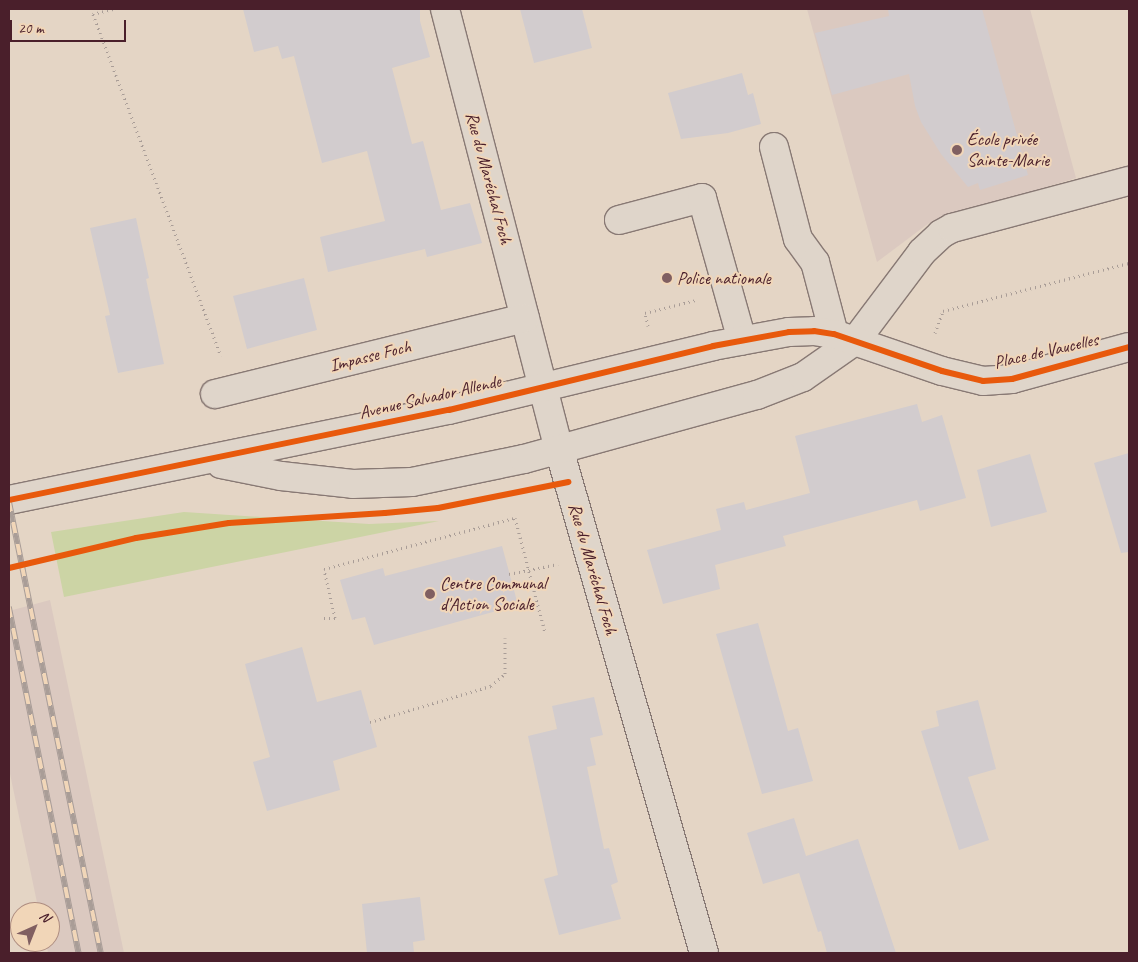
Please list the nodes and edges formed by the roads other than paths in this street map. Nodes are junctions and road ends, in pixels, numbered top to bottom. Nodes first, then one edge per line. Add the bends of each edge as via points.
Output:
1 (445, 9) edge
2 (774, 147) dead end
3 (1129, 181) edge
4 (619, 220) dead end
5 (525, 318) junction
6 (845, 337) junction
7 (742, 340) junction
8 (1129, 347) edge
9 (543, 386) junction
10 (224, 392) road end
11 (559, 449) junction
12 (202, 462) junction
13 (9, 500) edge
14 (704, 953) edge

1 - 5 street, Rue du Maréchal Foch
2 - 6 street via 798,239 815,262
3 - 6 street via 952,228 941,234
4 - 7 street via 702,198
5 - 9 street, Rue du Maréchal Foch
5 - 10 street, Impasse Foch
6 - 7 street, Avenue Salvador Allende via 814,331
6 - 8 street, Place de Vaucelles via 983,381 1012,379
6 - 11 street, Avenue Salvador Allende via 803,377 757,395
7 - 9 street, Avenue Salvador Allende
9 - 11 street, Rue du Maréchal Foch
9 - 12 street, Avenue Salvador Allende via 449,410
11 - 12 street, Avenue Salvador Allende via 412,482 385,484 312,480
11 - 14 street, Rue du Maréchal Foch
12 - 13 street, Avenue Salvador Allende

